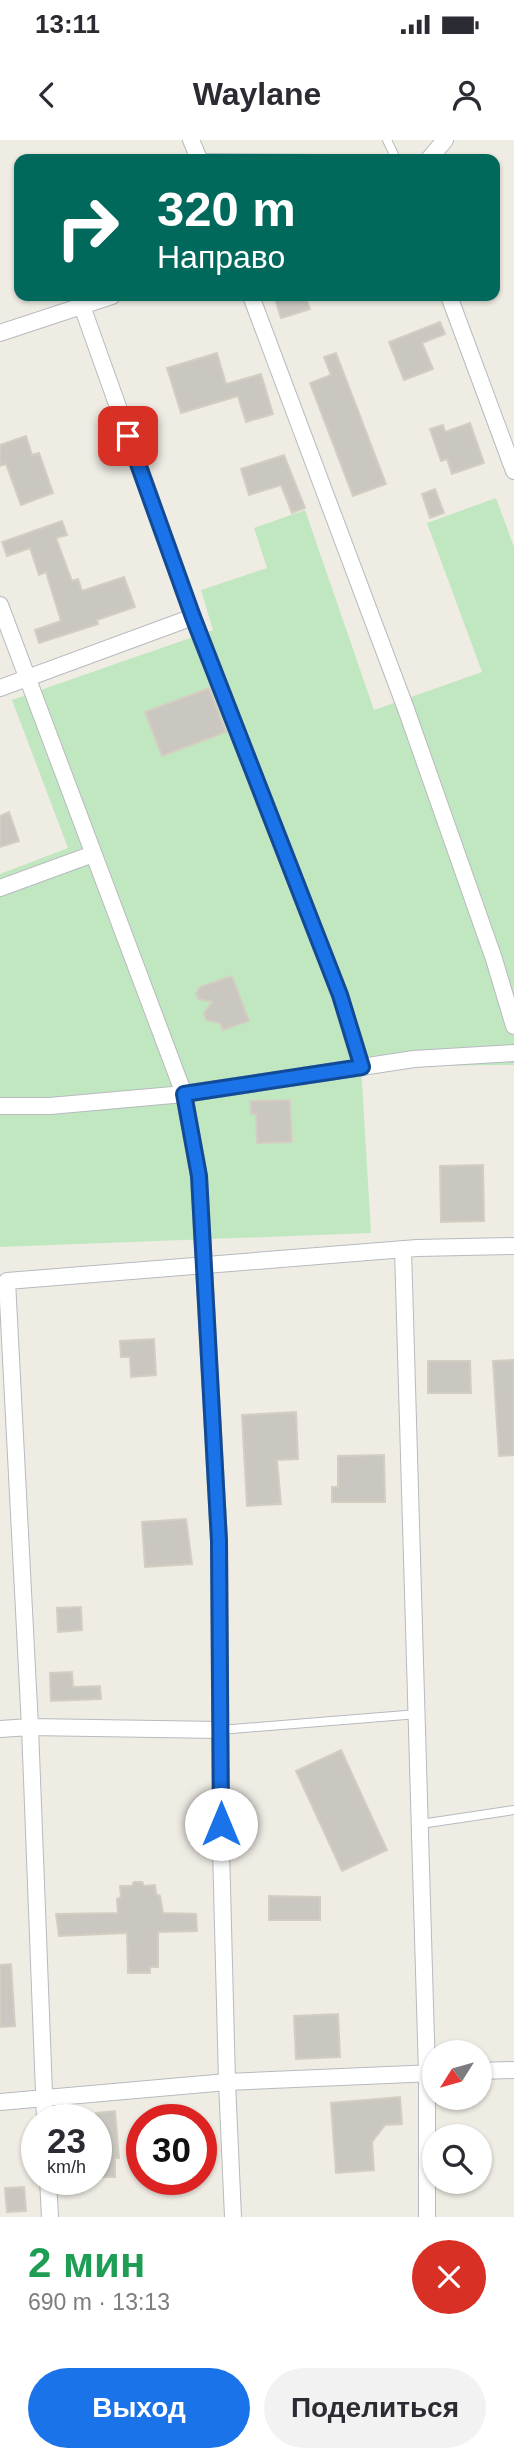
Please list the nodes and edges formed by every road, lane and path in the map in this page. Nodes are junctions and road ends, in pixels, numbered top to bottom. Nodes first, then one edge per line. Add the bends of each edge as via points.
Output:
1 (445, 140) edge
2 (433, 154) edge
3 (97, 301) edge
4 (252, 301) edge
5 (451, 301) edge
6 (82, 306) junction
7 (0, 333) edge
8 (514, 471) edge
9 (0, 605) edge
10 (193, 617) junction
11 (26, 678) junction
12 (0, 688) edge
13 (93, 854) junction
14 (0, 888) edge
15 (514, 1026) edge
16 (514, 1053) edge
17 (362, 1067) junction
18 (184, 1094) junction
19 (0, 1106) edge
20 (514, 1246) edge
21 (404, 1249) junction
22 (204, 1265) junction
23 (418, 1714) junction
24 (30, 1727) junction
25 (0, 1729) edge
26 (220, 1730) junction
27 (514, 1810) edge
28 (421, 1824) junction
29 (430, 2040) edge
30 (514, 2070) edge
31 (492, 2071) edge
32 (422, 2073) edge
33 (227, 2082) junction
34 (44, 2100) junction
35 (0, 2102) edge
36 (44, 2104) edge
37 (430, 2110) edge
38 (49, 2195) edge
39 (50, 2217) edge
40 (233, 2217) edge
41 (427, 2217) edge

1 - 2 street
3 - 6 street
4 - 15 street via 406,709
5 - 8 street
6 - 7 street
6 - 10 street
9 - 11 street
10 - 11 street
10 - 17 street via 340,995
11 - 12 street
11 - 13 street
13 - 14 street
13 - 18 street
16 - 17 street
17 - 18 street
18 - 19 street
18 - 22 street via 199,1176
20 - 21 street
21 - 22 street
21 - 23 street
22 - 24 street via 7,1281
22 - 26 street via 219,1541
23 - 26 lane
23 - 28 street
24 - 25 street
24 - 26 street
24 - 34 street
26 - 33 street
27 - 28 lane
28 - 29 street
30 - 31 street
32 - 33 street
33 - 34 street
33 - 40 street
34 - 35 street
34 - 36 street
37 - 41 street
38 - 39 street

